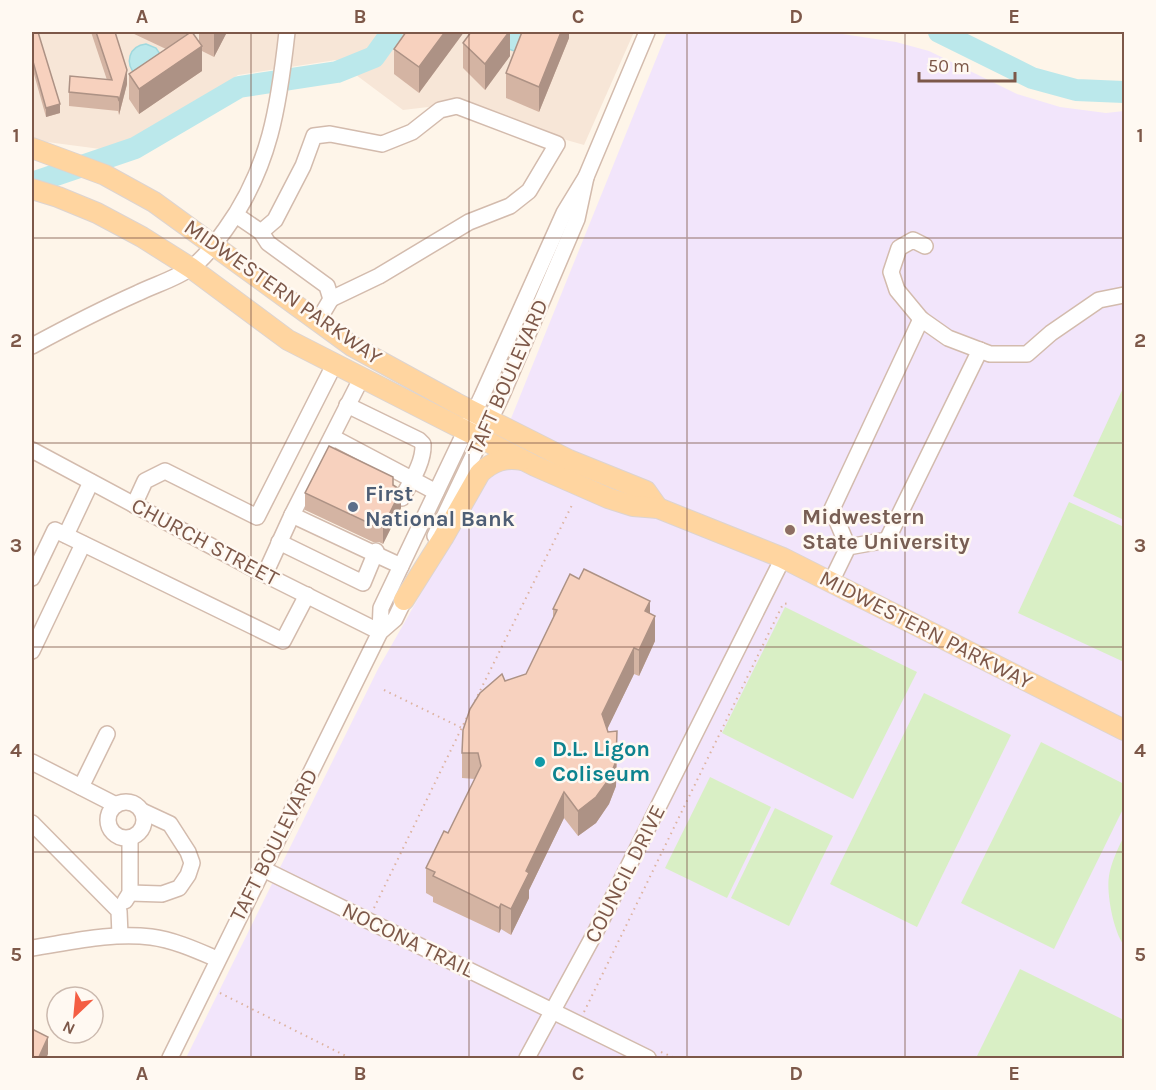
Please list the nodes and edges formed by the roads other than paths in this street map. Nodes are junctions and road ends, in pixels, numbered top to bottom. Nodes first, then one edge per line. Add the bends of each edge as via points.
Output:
1 (286, 32) edge
2 (647, 32) edge
3 (37, 149) edge
4 (32, 189) edge
5 (236, 215) junction
6 (261, 232) junction
7 (214, 245) junction
8 (925, 246) dead end
9 (191, 268) junction
10 (1125, 295) edge
11 (331, 299) junction
12 (921, 319) junction
13 (318, 321) junction
14 (32, 346) edge
15 (980, 350) junction
16 (335, 363) junction
17 (362, 377) junction
18 (347, 405) junction
19 (478, 426) junction
20 (332, 437) junction
21 (32, 450) edge
22 (524, 460) junction
23 (412, 480) junction
24 (91, 482) junction
25 (436, 492) junction
26 (402, 498) edge
27 (134, 505) junction
28 (658, 508) junction
29 (292, 515) junction
30 (66, 535) junction
31 (279, 542) junction
32 (83, 544) junction
33 (848, 547) junction
34 (376, 553) junction
35 (783, 558) junction
36 (401, 566) junction
37 (265, 574) junction
38 (32, 578) edge
39 (831, 582) junction
40 (307, 595) junction
41 (404, 600) junction
42 (380, 632) junction
43 (32, 651) edge
44 (1125, 730) edge
45 (107, 734) dead end
46 (32, 762) edge
47 (81, 787) junction
48 (116, 805) junction
49 (142, 811) junction
50 (32, 823) edge
51 (130, 838) junction
52 (263, 869) junction
53 (130, 893) junction
54 (119, 911) junction
55 (120, 935) junction
56 (32, 948) edge
57 (217, 960) junction
58 (552, 1012) junction
59 (170, 1059) edge
60 (527, 1059) edge
61 (648, 1059) edge

1 - 5 street via 280,93 267,151
2 - 19 street, TAFT BOULEVARD via 585,177 577,219
3 - 7 main road, MIDWESTERN PARKWAY via 105,175 154,202
4 - 9 main road, MIDWESTERN PARKWAY via 97,213
5 - 6 street
5 - 7 street
6 - 11 street via 268,243 327,286
6 - 11 street via 275,220 314,136 330,134 382,144 412,132 440,110 457,106 557,144 529,191 510,206 469,222 379,276
7 - 9 street
7 - 13 main road, MIDWESTERN PARKWAY
8 - 12 street via 913,240 899,248 891,272 897,290
9 - 14 street
9 - 16 main road, MIDWESTERN PARKWAY via 288,340
10 - 15 street via 1099,300 1027,354 990,354
11 - 13 street
12 - 15 street via 948,338
12 - 33 street via 832,509
13 - 19 main road, MIDWESTERN PARKWAY
15 - 33 street via 887,540
16 - 17 main road, MIDWESTERN PARKWAY
16 - 27 street via 257,517 165,471 145,481
17 - 18 street
17 - 19 main road, MIDWESTERN PARKWAY
18 - 20 street
18 - 23 street via 423,444
19 - 22 main road, MIDWESTERN PARKWAY
19 - 25 street, TAFT BOULEVARD
19 - 28 main road, MIDWESTERN PARKWAY via 646,491
19 - 41 street, TAFT BOULEVARD
20 - 23 street
20 - 29 street
21 - 24 street, CHURCH STREET
22 - 28 main road, MIDWESTERN PARKWAY via 608,498
22 - 41 main road via 500,459 480,473
23 - 25 street
23 - 26 street
24 - 27 street, CHURCH STREET
24 - 30 street
25 - 36 street, TAFT BOULEVARD
27 - 37 street, CHURCH STREET
28 - 35 main road, MIDWESTERN PARKWAY
29 - 31 street
29 - 34 street
30 - 32 street
30 - 38 street via 55,530
31 - 34 street via 363,583
31 - 37 street
32 - 40 street via 283,641
32 - 43 street
33 - 39 street
34 - 36 street
35 - 39 main road, MIDWESTERN PARKWAY
35 - 58 street, COUNCIL DRIVE
36 - 42 street, TAFT BOULEVARD via 381,608
37 - 40 street, CHURCH STREET
39 - 44 main road, MIDWESTERN PARKWAY
40 - 42 street, CHURCH STREET
41 - 42 street, TAFT BOULEVARD via 394,619
42 - 52 street, TAFT BOULEVARD
45 - 47 street
46 - 47 street
47 - 48 street
48 - 49 street via 134,803
48 - 51 street via 108,815 109,828 118,837
49 - 51 street via 143,828
49 - 53 street via 170,824 192,863 179,888 162,894
50 - 54 street
51 - 53 street
52 - 57 street, TAFT BOULEVARD
52 - 58 street, NOCONA TRAIL
53 - 54 street
54 - 55 street
55 - 56 street
55 - 57 street via 174,943
57 - 59 street, TAFT BOULEVARD
58 - 60 street, COUNCIL DRIVE
58 - 61 street, NOCONA TRAIL

